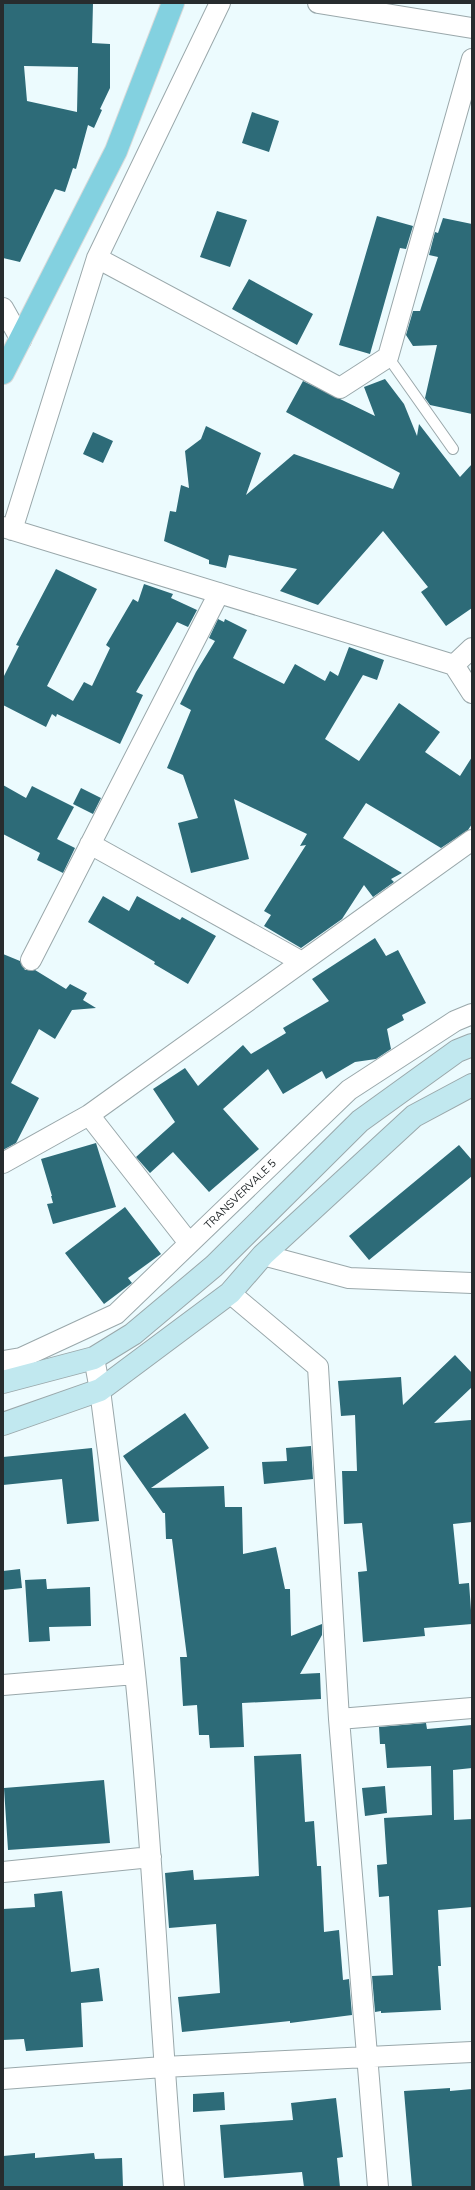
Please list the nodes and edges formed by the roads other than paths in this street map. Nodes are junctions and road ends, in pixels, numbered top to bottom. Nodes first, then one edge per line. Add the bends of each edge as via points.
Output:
1 (173, 3) edge
2 (220, 3) edge
3 (318, 3) edge
4 (472, 28) edge
5 (472, 59) edge
6 (97, 258) junction
7 (3, 308) edge
8 (21, 340) junction
9 (388, 356) junction
10 (3, 373) edge
11 (453, 449) dead end
12 (8, 528) edge
13 (219, 593) junction
14 (472, 648) edge
15 (454, 665) junction
16 (472, 693) edge
17 (472, 840) edge
18 (90, 844) junction
19 (31, 960) dead end
20 (302, 962) junction
21 (472, 1014) edge
22 (472, 1044) edge
23 (472, 1085) edge
24 (89, 1115) junction
25 (3, 1163) edge
26 (189, 1243) junction
27 (263, 1255) junction
28 (472, 1283) edge
29 (230, 1293) junction
30 (94, 1358) junction
31 (3, 1361) edge
32 (3, 1382) edge
33 (100, 1390) junction
34 (3, 1424) edge
35 (135, 1674) junction
36 (3, 1685) edge
37 (472, 1708) edge
38 (339, 1719) junction
39 (151, 1857) junction
40 (3, 1872) edge
41 (472, 2052) edge
42 (368, 2057) junction
43 (163, 2067) junction
44 (3, 2079) edge
45 (174, 2187) edge
46 (378, 2187) edge

1 - 8 main road via 116,151
2 - 6 street
3 - 4 street
5 - 9 street
6 - 9 street via 340,388
6 - 12 street
7 - 8 street
8 - 10 main road
9 - 11 lane
12 - 13 street
13 - 15 street
13 - 18 street
14 - 15 street
15 - 16 street
17 - 20 street
18 - 19 street
18 - 20 street
20 - 24 street
21 - 26 street, TRANSVERVALE 5 via 455,1021 349,1090
22 - 30 main road via 457,1051 360,1121 214,1266 133,1334
23 - 27 main road via 414,1116
24 - 25 street
24 - 26 street
26 - 31 street, TRANSVERVALE 5 via 116,1314 21,1358
27 - 28 street via 349,1278
27 - 29 main road
29 - 33 main road
29 - 38 street via 318,1367
30 - 32 main road
30 - 33 street
33 - 34 main road
33 - 35 street
35 - 36 street
35 - 39 street
37 - 38 street
38 - 42 street
39 - 40 street
39 - 43 street
41 - 42 street
42 - 43 street
42 - 46 street
43 - 44 street
43 - 45 street

